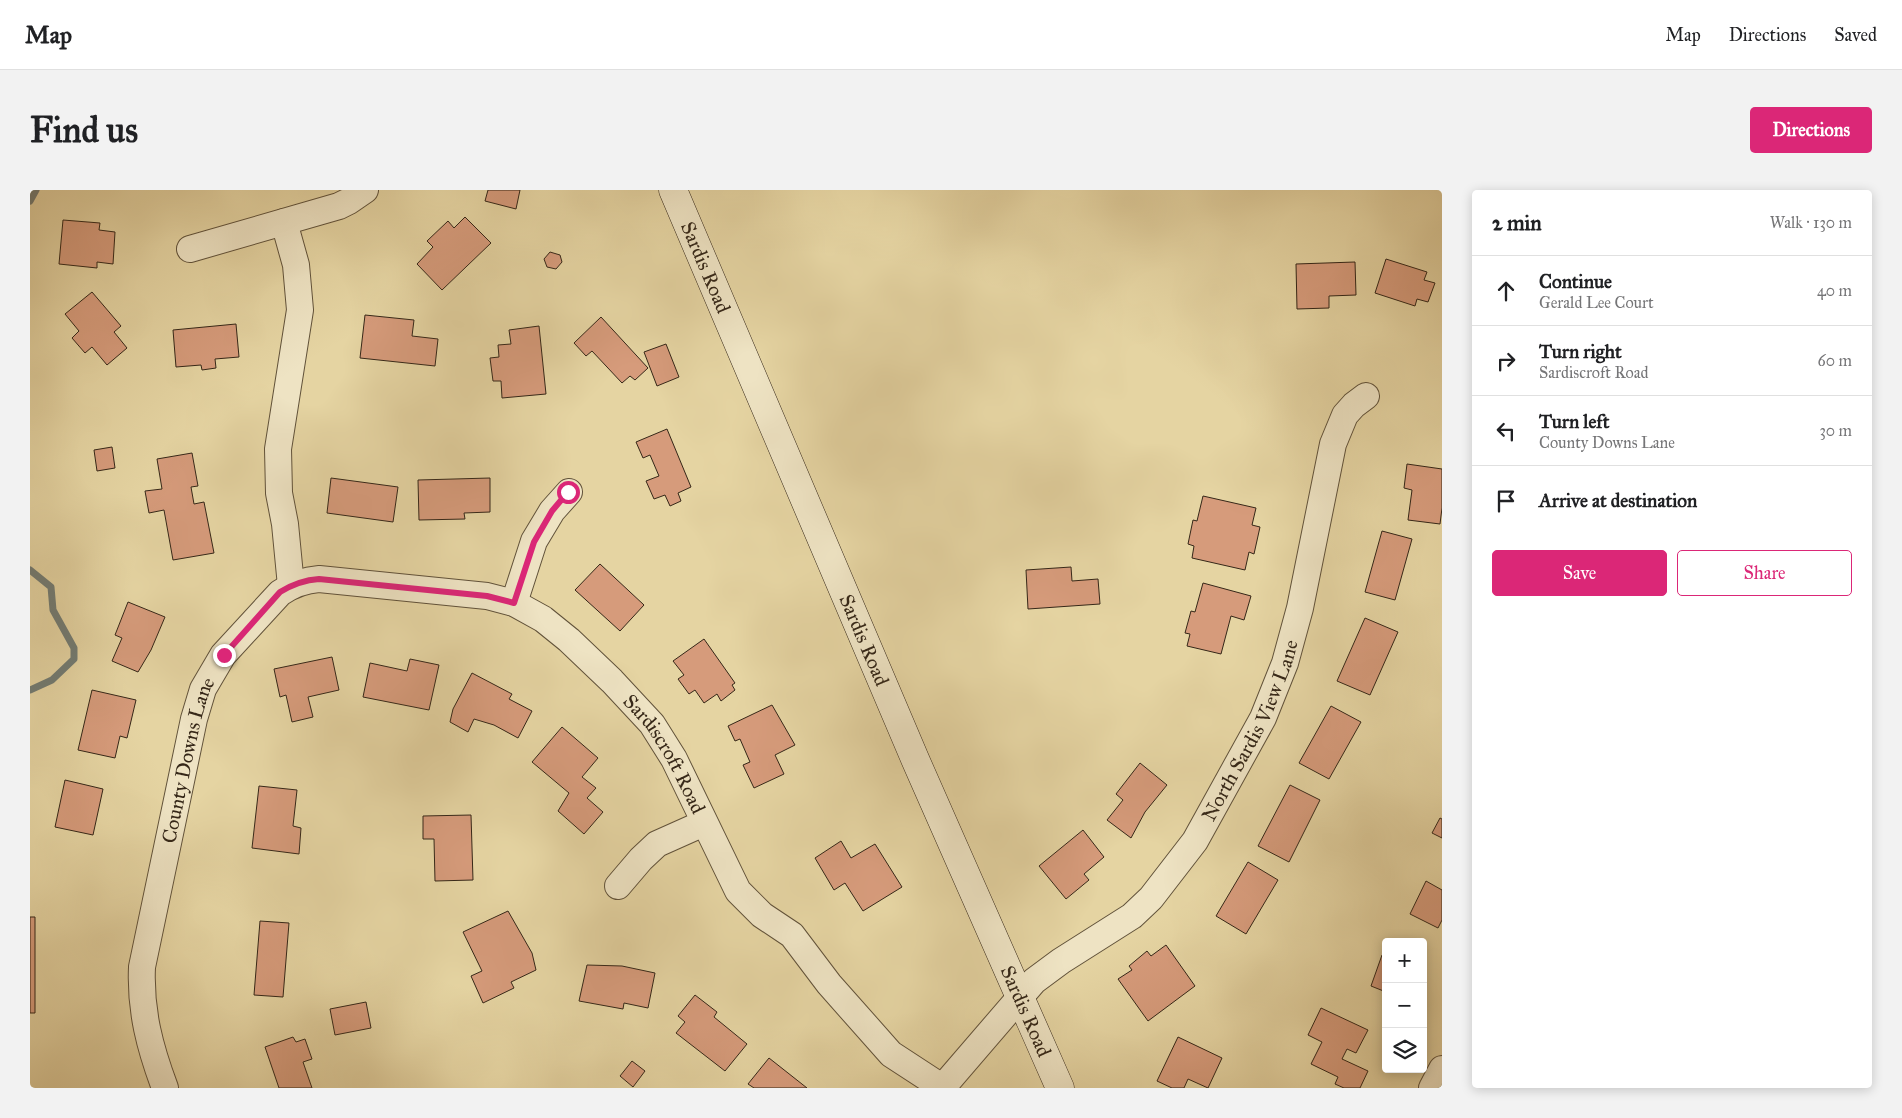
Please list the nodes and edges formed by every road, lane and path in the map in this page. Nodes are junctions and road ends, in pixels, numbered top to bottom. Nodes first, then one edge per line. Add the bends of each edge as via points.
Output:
1 (365, 190) edge
2 (673, 190) edge
3 (284, 222) junction
4 (190, 248) dead end
5 (1366, 396) dead end
6 (568, 492) dead end
7 (291, 586) junction
8 (514, 603) junction
9 (704, 823) junction
10 (618, 886) dead end
11 (1020, 996) junction
12 (1442, 1069) edge
13 (164, 1088) edge
14 (942, 1088) edge
15 (1060, 1088) edge
16 (1432, 1088) edge

1 - 3 street via 339,206
2 - 11 main road, Sardis Road via 903,732
3 - 4 street
3 - 7 street via 296,265 300,310 278,450 279,494
5 - 11 street, North Sardis View Lane via 1345,415 1332,444 1300,608 1285,664 1263,718 1195,841 1151,898 1132,916 1061,961
6 - 8 street via 552,511 534,542
7 - 8 street, Sardiscroft Road via 319,579 487,596
7 - 13 street, County Downs Lane via 280,592 224,655 204,690 194,719 142,968 141,987 148,1034
8 - 9 street, Sardiscroft Road via 543,619 569,640 652,724 674,759
9 - 10 street via 657,844
9 - 14 street, Sardiscroft Road via 738,891 762,915 792,935 829,984 891,1054
11 - 14 street, North Sardis View Lane
11 - 15 main road, Sardis Road
12 - 16 street

